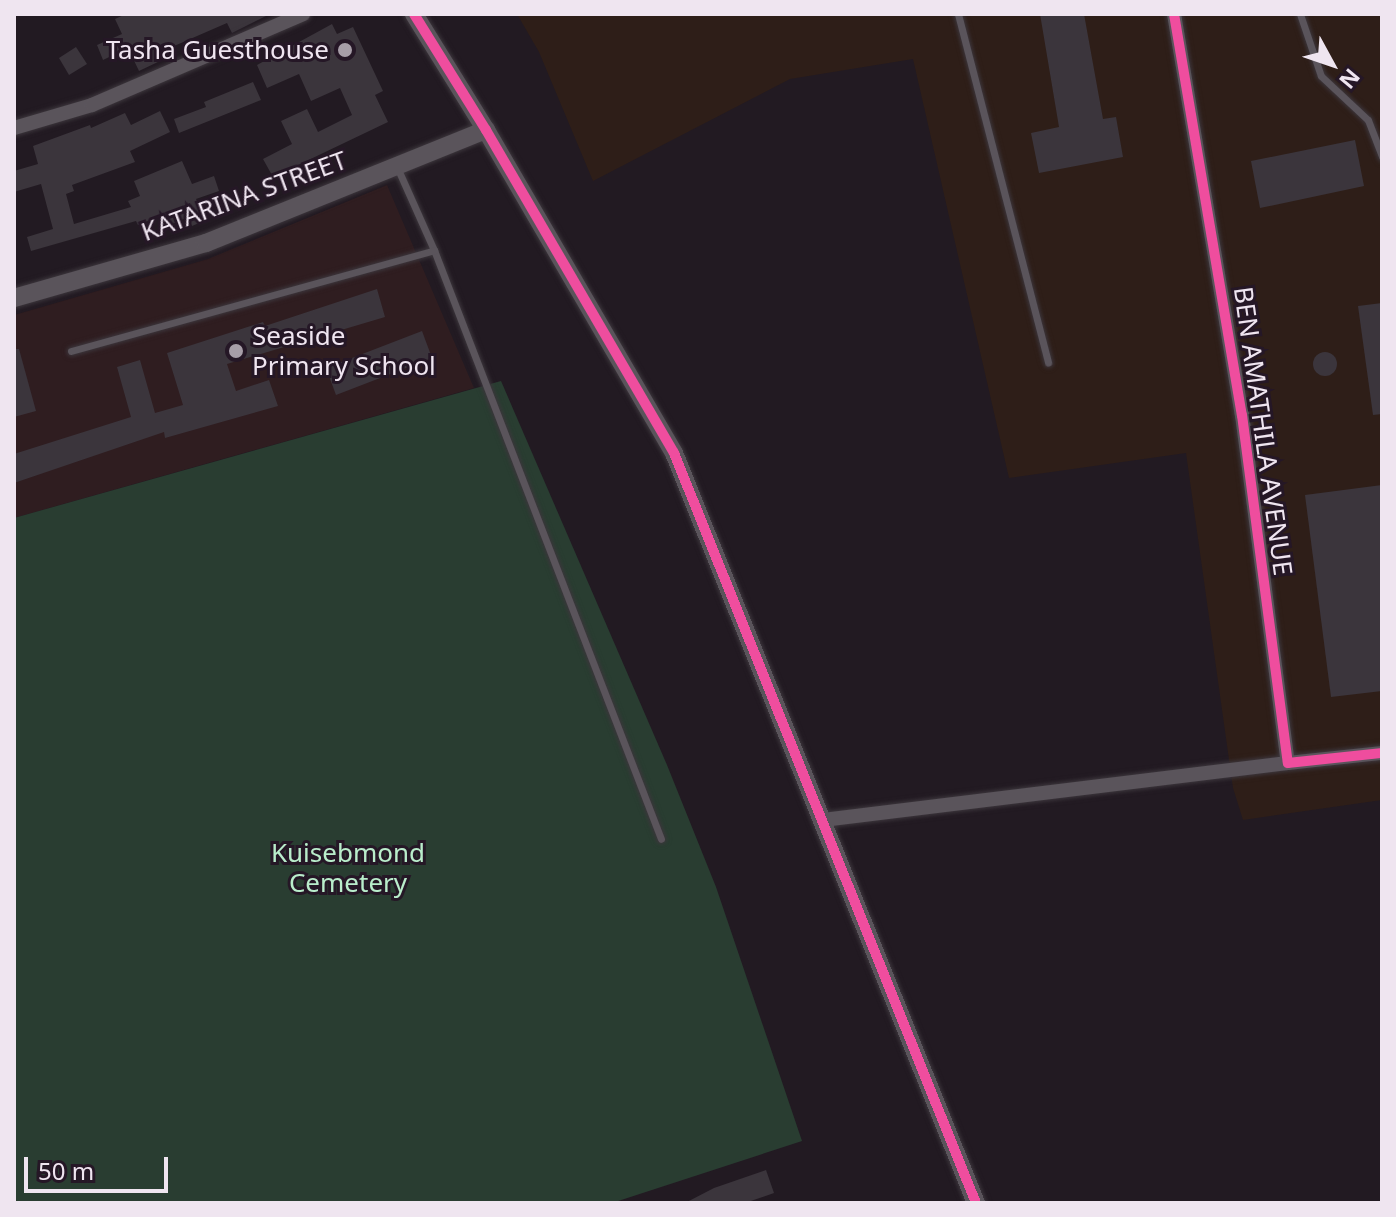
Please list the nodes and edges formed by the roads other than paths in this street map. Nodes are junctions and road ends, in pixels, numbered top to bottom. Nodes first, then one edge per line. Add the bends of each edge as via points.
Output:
1 (303, 14) edge
2 (414, 14) edge
3 (958, 14) edge
4 (1174, 14) edge
5 (1300, 14) edge
6 (14, 128) edge
7 (486, 130) junction
8 (1382, 157) edge
9 (397, 167) junction
10 (434, 250) junction
11 (14, 298) edge
12 (71, 351) dead end
13 (1048, 363) dead end
14 (1382, 753) edge
15 (1288, 763) junction
16 (823, 820) junction
17 (661, 839) dead end
18 (976, 1203) edge

1 - 6 street via 92,105
2 - 7 street
3 - 13 lane
4 - 15 street, BEN AMATHILA AVENUE via 1242,415
5 - 8 lane via 1321,76 1368,120
7 - 9 street, KATARINA STREET
7 - 16 street via 674,453
9 - 10 lane
9 - 11 street, KATARINA STREET via 206,243
10 - 12 lane
10 - 17 lane
14 - 15 street
15 - 16 street
16 - 18 street

